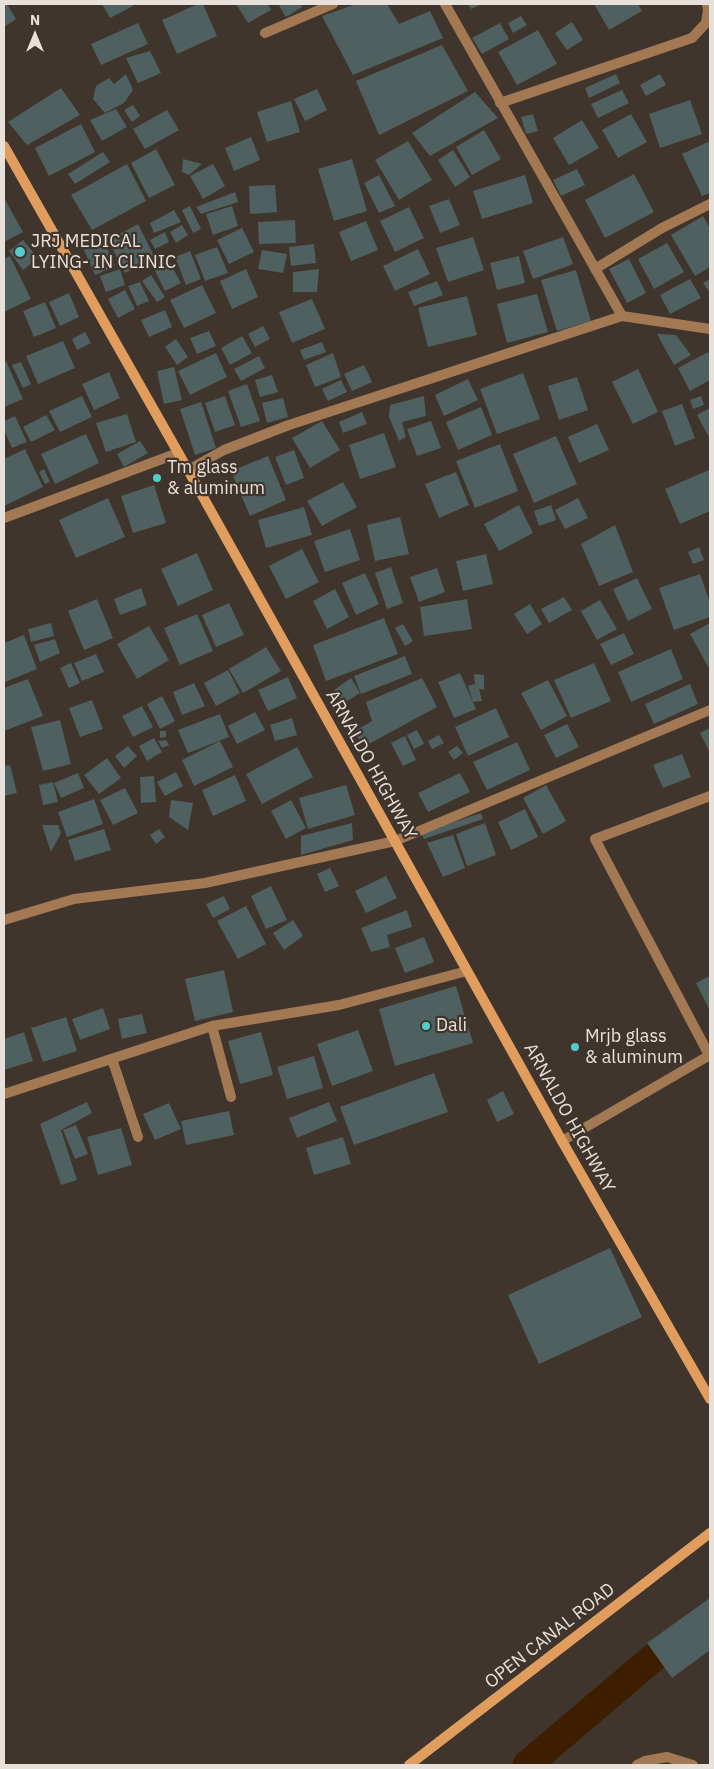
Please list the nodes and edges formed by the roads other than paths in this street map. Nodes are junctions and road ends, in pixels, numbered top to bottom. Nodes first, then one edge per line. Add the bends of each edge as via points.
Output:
1 (332, 4) edge
2 (445, 4) edge
3 (707, 4) edge
4 (265, 34) dead end
5 (500, 103) junction
6 (4, 146) edge
7 (710, 204) edge
8 (595, 268) junction
9 (622, 316) junction
10 (710, 329) edge
11 (178, 453) junction
12 (188, 470) junction
13 (4, 518) edge
14 (710, 710) edge
15 (710, 796) edge
16 (395, 841) junction
17 (4, 920) edge
18 (467, 970) junction
19 (212, 1026) junction
20 (710, 1056) edge
21 (112, 1059) junction
22 (4, 1094) edge
23 (231, 1096) dead end
24 (138, 1137) dead end
25 (562, 1141) junction
26 (710, 1399) edge
27 (710, 1533) edge
28 (409, 1765) edge
29 (637, 1765) edge
30 (693, 1765) edge

1 - 4 street
2 - 5 street
3 - 5 street via 706,23 692,38
5 - 8 street
6 - 11 main road, ARNALDO HIGHWAY
7 - 8 street
8 - 9 street
9 - 10 street
9 - 12 street via 289,425 224,450
11 - 12 main road, ARNALDO HIGHWAY
11 - 13 street
12 - 16 main road, ARNALDO HIGHWAY
14 - 16 street
15 - 20 street via 595,839
16 - 17 street via 205,883 74,899
16 - 18 main road, ARNALDO HIGHWAY
18 - 19 street via 339,1005
18 - 25 main road, ARNALDO HIGHWAY
19 - 21 street
19 - 23 street
20 - 25 street
21 - 22 street
21 - 24 street
25 - 26 main road, ARNALDO HIGHWAY
27 - 28 main road, OPEN CANAL ROAD
29 - 30 street via 667,1756

